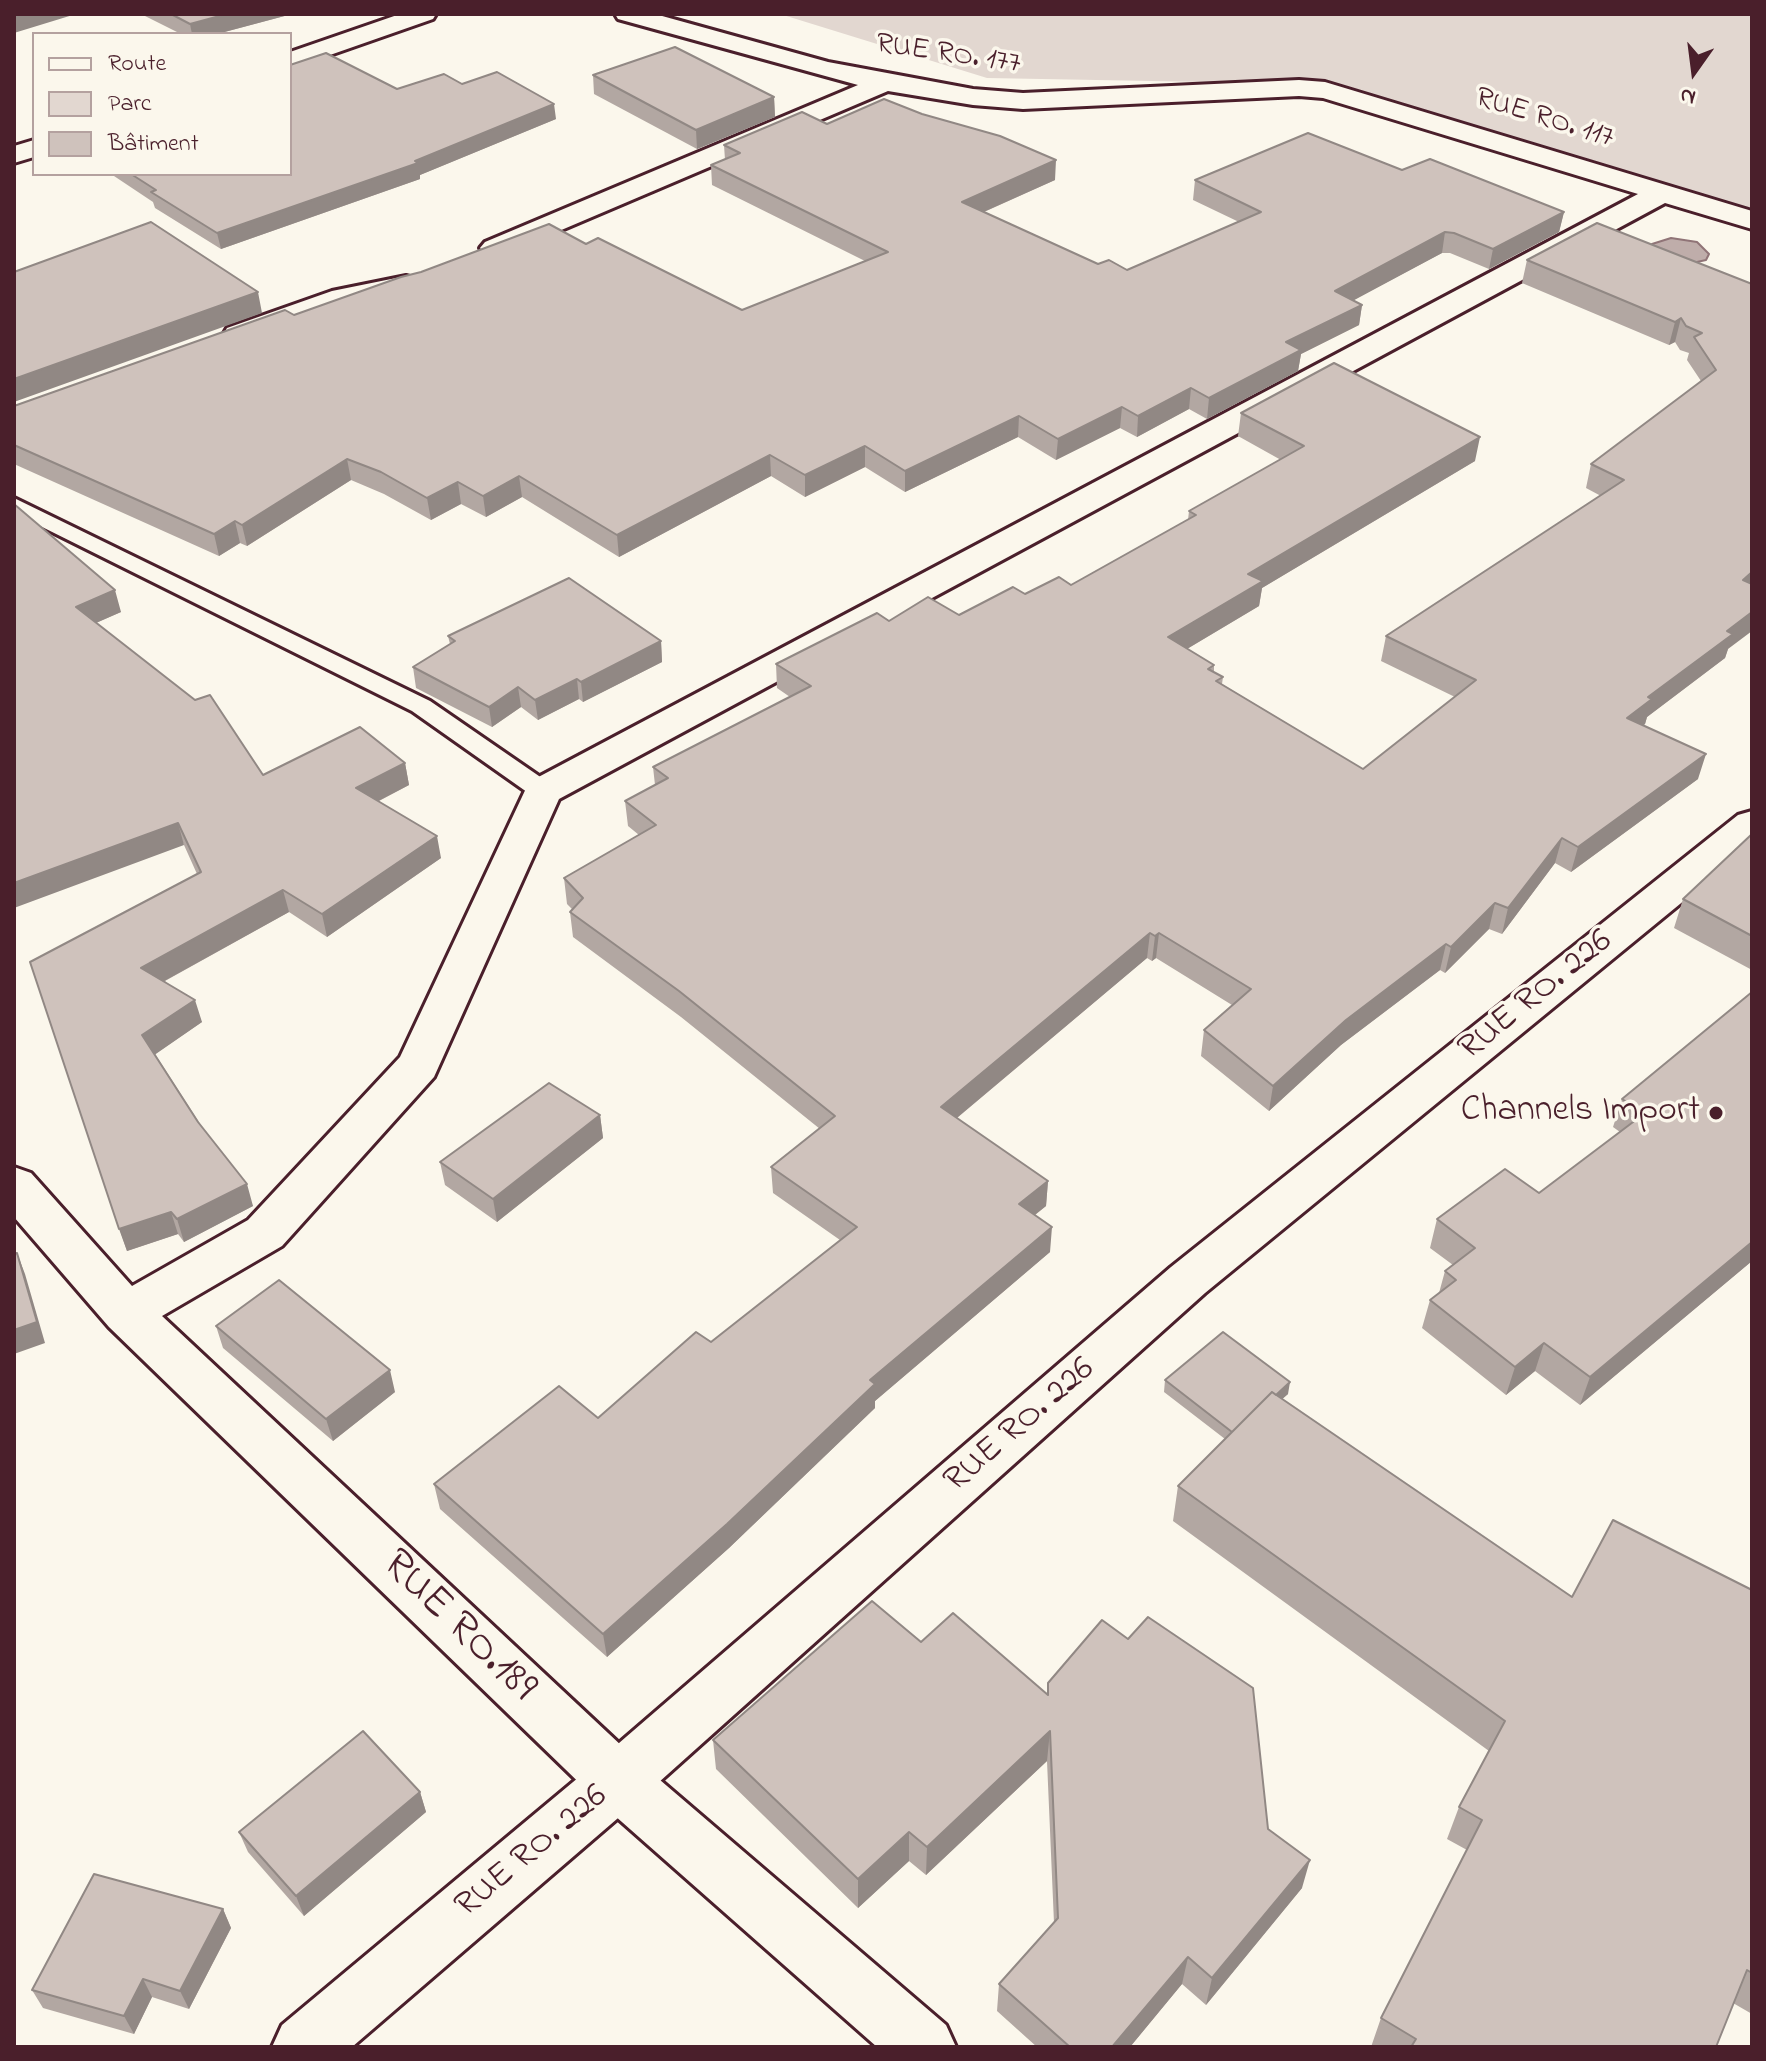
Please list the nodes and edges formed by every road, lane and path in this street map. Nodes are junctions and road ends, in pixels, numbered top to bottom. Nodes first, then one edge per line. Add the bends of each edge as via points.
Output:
1 (424, 14) edge
2 (627, 14) edge
3 (292, 60) edge
4 (885, 83) junction
5 (1315, 88) joint
6 (1664, 192) junction
7 (1752, 220) edge
8 (469, 260) edge
9 (426, 278) edge
10 (209, 345) edge
11 (14, 505) edge
12 (543, 791) junction
13 (1752, 824) edge
14 (14, 1185) edge
15 (126, 1313) junction
16 (618, 1781) junction
17 (304, 2047) edge
18 (924, 2047) edge

1 - 3 street
2 - 4 street, RUE RO. 177
4 - 5 street, RUE RO. 177 via 1023,101
4 - 8 street
5 - 6 street, RUE RO. 117
6 - 7 street, RUE RO. 117
6 - 12 street
9 - 10 street via 343,297
11 - 12 lane via 421,706
12 - 15 street via 418,1066 265,1233
13 - 16 street, RUE RO. 226 via 1188,1280
14 - 15 street, RUE RO.189
15 - 16 street, RUE RO.189
16 - 17 street, RUE RO. 226
16 - 18 street, RUE RO.189

